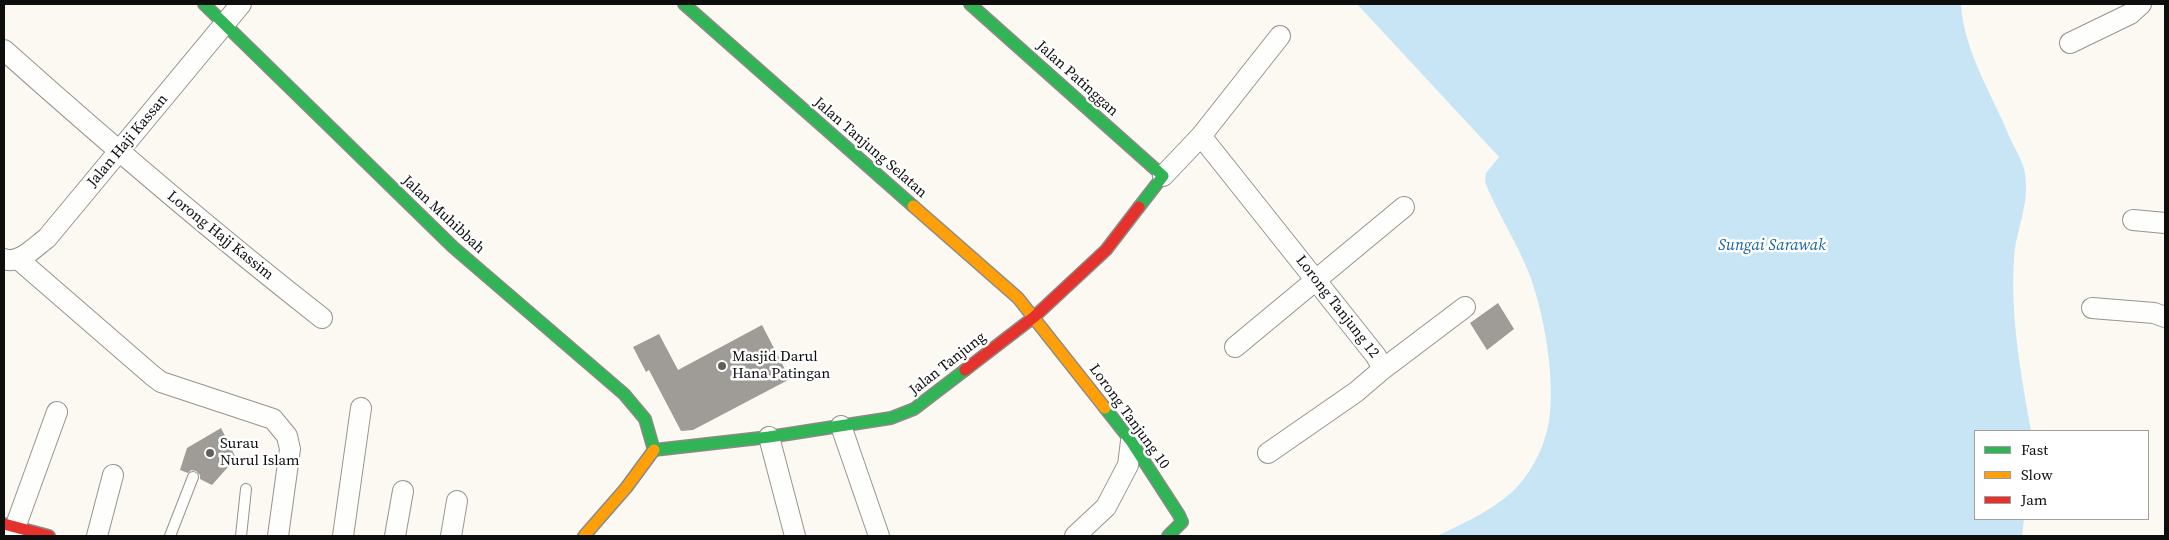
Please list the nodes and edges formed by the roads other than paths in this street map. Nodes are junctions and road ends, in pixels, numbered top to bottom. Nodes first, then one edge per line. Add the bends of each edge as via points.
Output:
1 (204, 4) edge
2 (242, 4) edge
3 (684, 4) edge
4 (970, 4) edge
5 (2141, 4) edge
6 (224, 24) junction
7 (1280, 36) dead end
8 (2070, 43) dead end
9 (4, 50) edge
10 (1201, 136) junction
11 (118, 152) junction
12 (1164, 176) junction
13 (1404, 207) dead end
14 (2133, 220) dead end
15 (2165, 223) edge
16 (11, 259) edge
17 (1317, 281) junction
18 (1465, 307) dead end
19 (2092, 308) dead end
20 (1034, 317) junction
21 (2165, 317) edge
22 (322, 318) dead end
23 (1235, 348) dead end
24 (1383, 369) junction
25 (361, 408) dead end
26 (57, 412) dead end
27 (841, 426) junction
28 (770, 437) junction
29 (1131, 441) junction
30 (654, 450) junction
31 (1268, 453) dead end
32 (113, 474) dead end
33 (193, 477) dead end
34 (246, 489) dead end
35 (403, 490) dead end
36 (457, 501) dead end
37 (10, 529) edge
38 (49, 536) edge
39 (97, 536) edge
40 (170, 536) edge
41 (241, 536) edge
42 (278, 536) edge
43 (343, 536) edge
44 (395, 536) edge
45 (451, 536) edge
46 (584, 536) edge
47 (795, 536) edge
48 (879, 536) edge
49 (1075, 536) edge
50 (1168, 536) edge

1 - 6 main road, Jalan Muhibbah
2 - 6 street, Jalan Haji Kassan
3 - 20 main road, Jalan Tanjung Selatan via 1018,298
4 - 12 main road, Jalan Patinggan
5 - 8 street via 2130,14
6 - 11 street, Jalan Haji Kassan
6 - 30 main road, Jalan Muhibbah via 453,247 624,394 645,419
7 - 10 street
9 - 11 street, Lorong Hajj Kassim
10 - 12 street
10 - 17 street, Lorong Tanjung 12
11 - 16 street, Jalan Haji Kassan via 48,238
11 - 22 street, Lorong Hajj Kassim
12 - 20 main road, Jalan Tanjung via 1106,250
13 - 17 street
14 - 15 street
16 - 42 street via 161,382 273,419 287,436 290,449
17 - 23 street
17 - 24 street, Lorong Tanjung 12
18 - 24 street
19 - 21 street via 2154,313
20 - 27 main road, Jalan Tanjung via 914,409 891,418
20 - 29 main road, Lorong Tanjung 10
24 - 31 street, Lorong Tanjung 12 via 1356,392
25 - 43 street
26 - 37 street
27 - 28 main road, Jalan Tanjung
27 - 48 street
28 - 30 main road, Jalan Tanjung
28 - 47 street
29 - 49 street via 1128,465 1106,507
29 - 50 main road, Lorong Tanjung 10 via 1182,522
30 - 46 main road
32 - 39 street
33 - 40 lane
34 - 41 lane
35 - 44 street
36 - 45 street
37 - 38 main road

